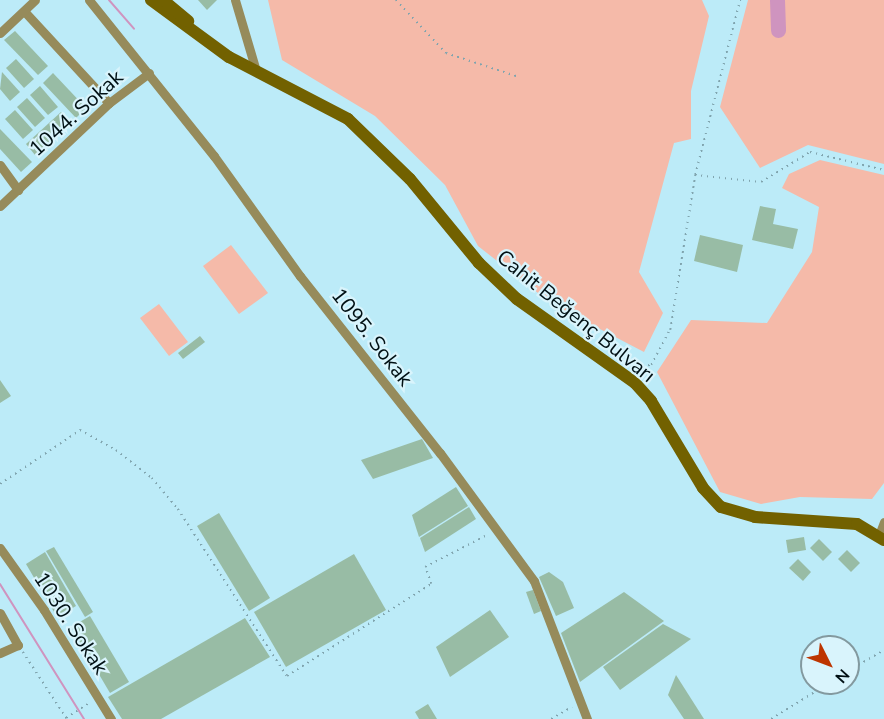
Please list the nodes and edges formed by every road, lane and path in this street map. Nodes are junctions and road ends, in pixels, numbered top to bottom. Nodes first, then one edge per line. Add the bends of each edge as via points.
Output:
1 (35, 0) edge
2 (89, 0) edge
3 (151, 0) edge
4 (163, 0) edge
5 (235, 0) edge
6 (396, 0) edge
7 (740, 0) edge
8 (24, 10) junction
9 (0, 33) edge
10 (256, 72) junction
11 (150, 73) junction
12 (519, 76) dead end
13 (109, 103) junction
14 (0, 165) edge
15 (884, 170) edge
16 (695, 175) junction
17 (18, 190) junction
18 (0, 206) edge
19 (614, 367) junction
20 (0, 484) edge
21 (884, 522) edge
22 (495, 530) junction
23 (881, 537) edge
24 (0, 548) edge
25 (0, 613) edge
26 (18, 645) junction
27 (884, 650) edge
28 (0, 653) edge
29 (860, 665) edge
30 (810, 695) edge
31 (98, 698) junction
32 (580, 702) junction
33 (66, 718) edge
34 (111, 719) edge
35 (551, 719) edge
36 (587, 719) edge
37 (771, 719) edge

1 - 8 street
2 - 11 street, 1095. Sokak
3 - 10 main road, Cahit Beğenç Bulvarı via 196,35
4 - 10 main road, Cahit Beğenç Bulvarı
5 - 10 street
6 - 12 path via 446,53
7 - 16 path
8 - 9 street
8 - 13 street
10 - 19 main road, Cahit Beğenç Bulvarı via 348,118 410,179 479,263 517,298
11 - 13 street, 1044. Sokak
11 - 22 street, 1095. Sokak
13 - 17 street, 1044. Sokak
14 - 17 street
15 - 16 path via 810,152 761,182
16 - 19 path via 670,330 651,365
17 - 18 street, 1044. Sokak
19 - 23 main road, Cahit Beğenç Bulvarı via 651,401 703,488 721,507 755,517 857,525
20 - 22 path via 80,430 116,450 152,478 178,509 287,676 431,584 425,567
21 - 23 street
22 - 32 street, 1095. Sokak via 534,581
24 - 31 street, 1030. Sokak
25 - 26 street
26 - 28 street
26 - 33 path
27 - 29 path
30 - 37 path
31 - 33 path
31 - 34 street, 1030. Sokak
32 - 35 path
32 - 36 street, 1095. Sokak

